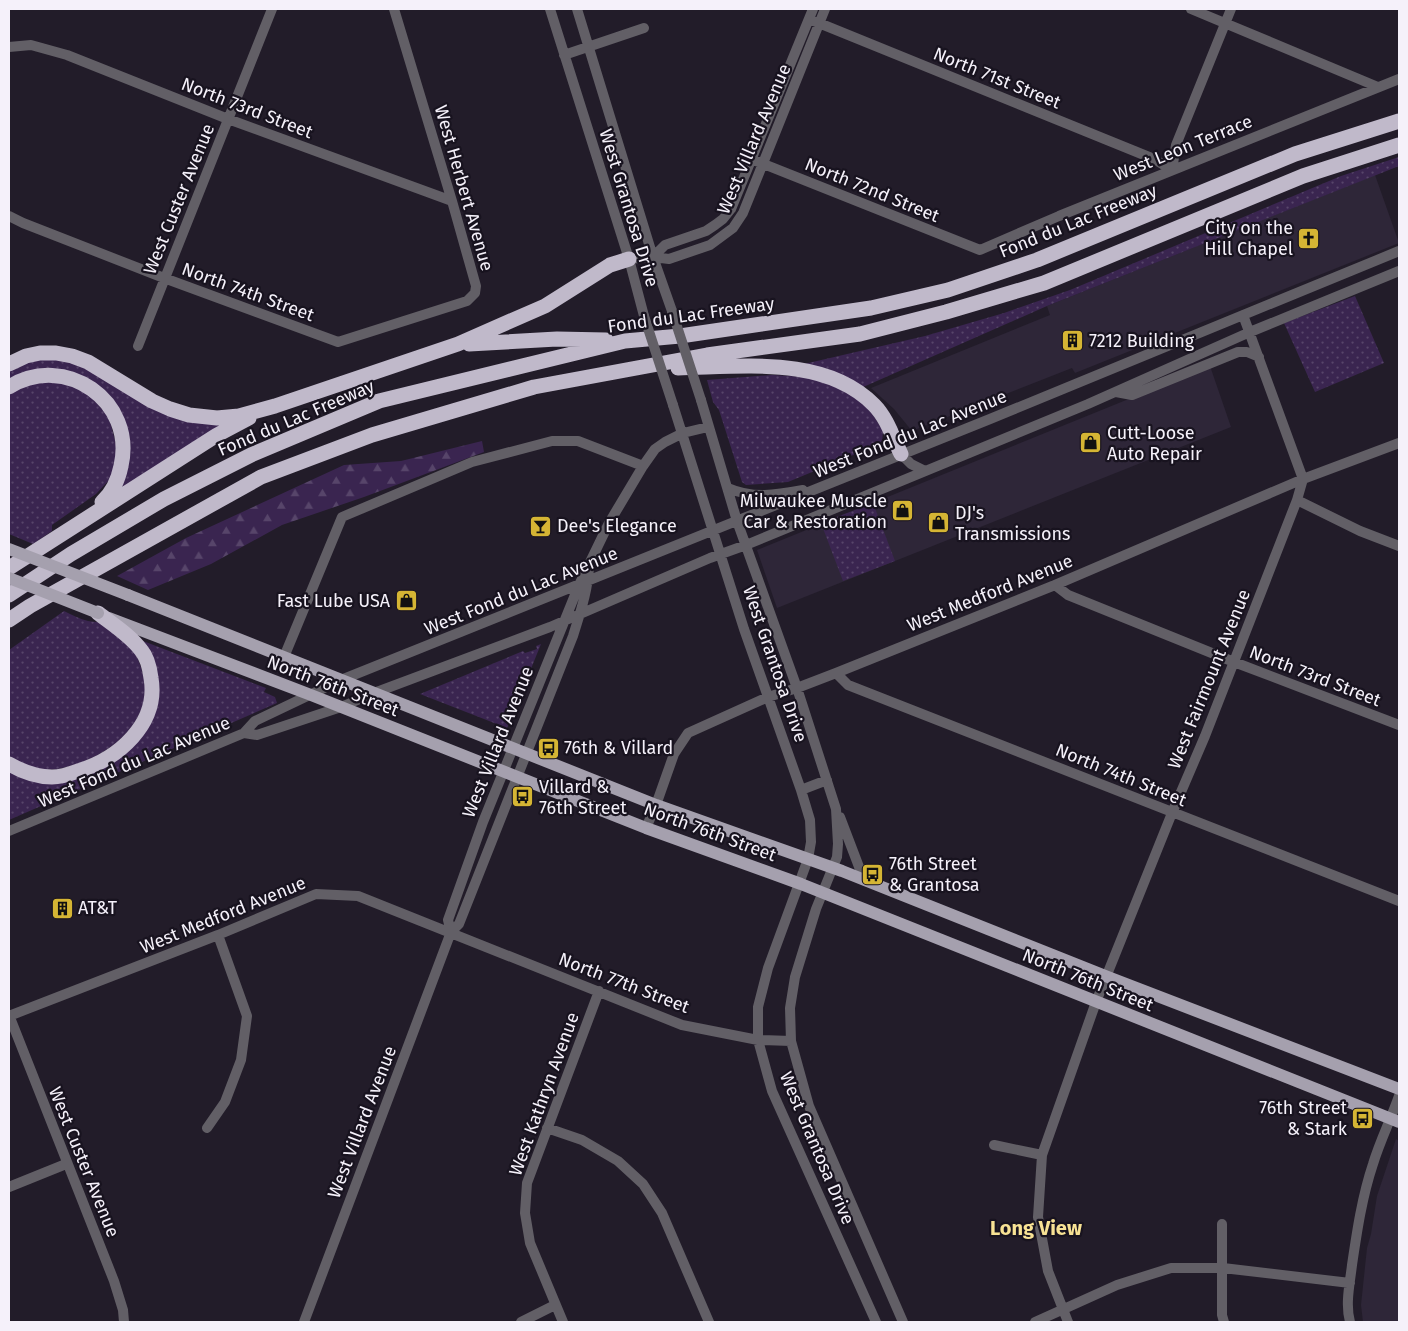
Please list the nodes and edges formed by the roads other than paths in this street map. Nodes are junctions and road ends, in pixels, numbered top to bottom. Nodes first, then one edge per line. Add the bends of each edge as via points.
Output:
1 (272, 9) edge
2 (394, 9) edge
3 (550, 9) edge
4 (576, 9) edge
5 (813, 9) edge
6 (825, 9) edge
7 (1191, 9) edge
8 (1231, 9) edge
9 (808, 19) junction
10 (1226, 22) junction
11 (819, 23) junction
12 (644, 28) dead end
13 (9, 46) edge
14 (588, 47) junction
15 (564, 55) junction
16 (1399, 79) edge
17 (1378, 87) junction
18 (228, 119) junction
19 (1399, 121) edge
20 (1399, 145) edge
21 (751, 159) junction
22 (763, 164) junction
23 (1172, 170) junction
24 (452, 201) junction
25 (9, 216) edge
26 (980, 250) joint
27 (1399, 251) edge
28 (653, 257) junction
29 (629, 259) junction
30 (1399, 271) edge
31 (164, 278) junction
32 (1243, 316) junction
33 (1250, 332) junction
34 (625, 341) junction
35 (338, 342) joint
36 (458, 344) junction
37 (138, 346) dead end
38 (1259, 357) junction
39 (9, 364) edge
40 (636, 368) junction
41 (9, 386) edge
42 (1116, 392) junction
43 (275, 406) junction
44 (708, 427) junction
45 (683, 433) junction
46 (1399, 442) edge
47 (901, 454) junction
48 (643, 466) junction
49 (925, 471) junction
50 (1303, 478) junction
51 (826, 486) junction
52 (728, 488) junction
53 (1297, 500) junction
54 (91, 514) junction
55 (737, 521) junction
56 (714, 530) junction
57 (746, 545) junction
58 (1399, 546) edge
59 (9, 549) edge
60 (721, 554) junction
61 (9, 568) edge
62 (9, 578) edge
63 (584, 582) junction
64 (1055, 584) junction
65 (9, 595) edge
66 (30, 606) junction
67 (98, 613) junction
68 (581, 614) junction
69 (9, 620) edge
70 (564, 621) junction
71 (9, 630) edge
72 (284, 657) junction
73 (1234, 662) junction
74 (836, 673) junction
75 (341, 680) junction
76 (797, 688) junction
77 (374, 693) junction
78 (311, 695) junction
79 (768, 697) junction
80 (341, 707) junction
81 (1399, 725) edge
82 (244, 734) junction
83 (513, 748) junction
84 (526, 753) junction
85 (9, 764) edge
86 (503, 772) junction
87 (517, 776) junction
88 (827, 780) junction
89 (801, 790) junction
90 (656, 805) junction
91 (836, 809) junction
92 (1172, 813) junction
93 (646, 828) junction
94 (9, 831) edge
95 (808, 859) junction
96 (832, 868) junction
97 (864, 880) junction
98 (800, 884) junction
99 (822, 893) junction
100 (1399, 901) edge
101 (451, 932) junction
102 (218, 935) junction
103 (1108, 977) junction
104 (599, 991) junction
105 (1096, 1002) junction
106 (9, 1016) edge
107 (758, 1040) junction
108 (791, 1042) junction
109 (1399, 1089) edge
110 (1399, 1096) edge
111 (1395, 1120) edge
112 (207, 1128) dead end
113 (548, 1128) junction
114 (994, 1145) dead end
115 (1042, 1156) junction
116 (66, 1164) junction
117 (9, 1187) edge
118 (1222, 1224) dead end
119 (1223, 1268) junction
120 (1350, 1283) junction
121 (555, 1305) junction
122 (1062, 1310) junction
123 (124, 1322) edge
124 (304, 1322) edge
125 (522, 1322) edge
126 (563, 1322) edge
127 (709, 1322) edge
128 (876, 1322) edge
129 (903, 1322) edge
130 (1035, 1322) edge
131 (1068, 1322) edge
132 (1224, 1322) edge
133 (1350, 1322) edge

1 - 18 street, West Custer Avenue
2 - 24 street, West Herbert Avenue
3 - 15 street, West Grantosa Drive
4 - 14 street, West Grantosa Drive
5 - 9 street, West Villard Avenue
6 - 11 street, West Villard Avenue
7 - 10 street
8 - 10 street
9 - 11 street, North 71st Street
9 - 21 street, West Villard Avenue
10 - 17 street
10 - 23 street via 1176,145
11 - 22 street, West Villard Avenue
11 - 23 street, North 71st Street via 1154,159
12 - 14 street
13 - 18 street, North 73rd Street via 30,45 67,55
14 - 15 street
14 - 28 street, West Grantosa Drive
15 - 29 street, West Grantosa Drive
16 - 17 street, West Leon Terrace
17 - 23 street, West Leon Terrace
18 - 24 street, North 73rd Street
18 - 31 street, West Custer Avenue
19 - 34 highway, Fond du Lac Freeway via 1295,154 1037,260 948,290 871,308
20 - 40 highway via 1303,176 1044,283 946,312 860,334
21 - 22 street, North 72nd Street
21 - 28 street, West Villard Avenue via 724,219 706,231 665,245
22 - 26 street, North 72nd Street
22 - 28 street, West Villard Avenue via 743,214 726,234 669,260
23 - 26 street, West Leon Terrace
24 - 35 street, West Herbert Avenue via 476,286 474,294 467,301
25 - 31 street, North 74th Street
27 - 32 street, West Fond du Lac Avenue
28 - 29 street, West Villard Avenue
28 - 44 street, West Grantosa Drive, bridge
29 - 36 highway via 610,265 546,306
29 - 45 street, West Grantosa Drive, bridge via 644,316
30 - 33 street, West Fond du Lac Avenue
31 - 35 street, North 74th Street
31 - 37 street, West Custer Avenue
32 - 33 street
32 - 47 street, West Fond du Lac Avenue
33 - 38 street
33 - 42 street, West Fond du Lac Avenue
34 - 36 highway via 557,339
34 - 65 highway, Fond du Lac Freeway via 379,401 251,455 164,499
36 - 43 highway
38 - 42 street via 1238,352 1132,394
38 - 50 street
39 - 43 highway via 40,353 72,356 88,362 152,401 189,415 239,416
40 - 47 highway via 770,367 821,374 852,388 874,405
40 - 66 highway via 534,387 463,407 372,435 261,477
41 - 54 highway via 32,376 54,375 74,380 93,389 118,419 124,439 120,473 112,493
42 - 49 street, West Fond du Lac Avenue
43 - 54 highway via 217,435
44 - 45 street, West Villard Avenue
44 - 52 street, West Grantosa Drive
45 - 48 street, West Villard Avenue via 656,449
45 - 56 street, West Grantosa Drive
46 - 50 street, West Medford Avenue
47 - 49 street
47 - 51 street, West Fond du Lac Avenue
48 - 63 street, West Villard Avenue via 610,523
48 - 72 street via 578,441 552,441 472,462 342,517
49 - 57 street, West Fond du Lac Avenue
50 - 53 street, West Fairmount Avenue
50 - 64 street, West Medford Avenue
51 - 52 street via 758,496
51 - 55 street, West Fond du Lac Avenue
52 - 55 street, West Grantosa Drive
53 - 58 street
53 - 73 street, West Fairmount Avenue
54 - 61 highway
55 - 56 street, West Fond du Lac Avenue
55 - 57 street, West Grantosa Drive
56 - 60 street, West Grantosa Drive
56 - 63 street, West Fond du Lac Avenue
57 - 60 street, West Fond du Lac Avenue
57 - 76 street, West Grantosa Drive
59 - 72 main road, North 76th Street, bridge
60 - 68 street, West Fond du Lac Avenue
60 - 79 street, West Grantosa Drive
62 - 67 main road, North 76th Street, bridge
63 - 68 street, West Villard Avenue
63 - 70 street, West Villard Avenue
63 - 75 street, West Fond du Lac Avenue
64 - 73 street, North 73rd Street via 1068,594
64 - 74 street, West Medford Avenue
66 - 69 highway
66 - 71 highway
67 - 78 main road, North 76th Street
67 - 85 highway via 142,650 153,689 146,719 126,746 86,769 54,777 33,775
68 - 70 street, West Fond du Lac Avenue
68 - 84 street, West Villard Avenue
70 - 77 street, West Fond du Lac Avenue
70 - 83 street, West Villard Avenue
72 - 75 main road, North 76th Street
73 - 81 street, North 73rd Street
73 - 92 street, West Fairmount Avenue
74 - 76 street, West Medford Avenue
74 - 92 street, North 74th Street via 848,685
75 - 77 main road, North 76th Street
75 - 78 street, West Fond du Lac Avenue
76 - 79 street, West Medford Avenue
76 - 88 street, West Grantosa Drive
77 - 80 street, West Fond du Lac Avenue
77 - 83 main road, North 76th Street
78 - 80 main road, North 76th Street
78 - 82 street, West Fond du Lac Avenue via 255,721
79 - 89 street, West Grantosa Drive
79 - 90 street, West Medford Avenue via 688,733 674,754
80 - 82 street, West Fond du Lac Avenue via 257,735
80 - 86 main road, North 76th Street
82 - 94 street, West Fond du Lac Avenue
83 - 84 main road, North 76th Street
83 - 86 street, West Villard Avenue
84 - 87 street, West Villard Avenue
84 - 90 main road, North 76th Street
86 - 87 main road, North 76th Street
86 - 101 street, West Villard Avenue via 448,920
87 - 93 main road, North 76th Street
87 - 101 street, West Villard Avenue via 459,924
88 - 89 street
88 - 91 street, West Grantosa Drive
89 - 95 street, West Grantosa Drive via 810,820
90 - 93 street, West Medford Avenue
90 - 95 main road, North 76th Street
91 - 96 street, West Grantosa Drive via 838,844
91 - 97 street
92 - 100 street, North 74th Street
92 - 103 street, West Fairmount Avenue
93 - 98 main road, North 76th Street
95 - 96 main road, North 76th Street
95 - 98 street, West Grantosa Drive
96 - 97 main road, North 76th Street
96 - 99 street, West Grantosa Drive
97 - 103 main road, North 76th Street
98 - 99 main road, North 76th Street
98 - 107 street, West Grantosa Drive via 768,968 758,1007
99 - 105 main road, North 76th Street
99 - 108 street, West Grantosa Drive via 795,977 790,1008
101 - 102 street, West Medford Avenue via 358,896 316,894
101 - 104 street, North 77th Street
101 - 124 street, West Villard Avenue
102 - 106 street, West Medford Avenue
102 - 112 street via 247,1016 241,1060 225,1102
103 - 105 street, West Fairmount Avenue
103 - 109 main road, North 76th Street
104 - 107 street, North 77th Street via 682,1025
104 - 113 street, West Kathryn Avenue
105 - 111 main road, North 76th Street
105 - 115 street, West Fairmount Avenue
106 - 116 street, West Custer Avenue
107 - 108 street, North 77th Street
107 - 128 street, West Grantosa Drive via 772,1092
108 - 129 street, West Grantosa Drive via 809,1106
110 - 111 street
111 - 120 street via 1373,1162 1364,1194
113 - 121 street, West Kathryn Avenue via 527,1183 525,1213 530,1243
113 - 127 street via 582,1140 618,1161 643,1184 662,1213
114 - 115 street
115 - 122 street, West Fairmount Avenue via 1038,1217 1048,1271
116 - 117 street
116 - 123 street, West Custer Avenue via 114,1281
118 - 119 street
119 - 120 street
119 - 122 street via 1171,1268 1117,1285
119 - 132 street
120 - 133 street
121 - 125 street
121 - 126 street, West Kathryn Avenue
122 - 130 street
122 - 131 street, West Fairmount Avenue

